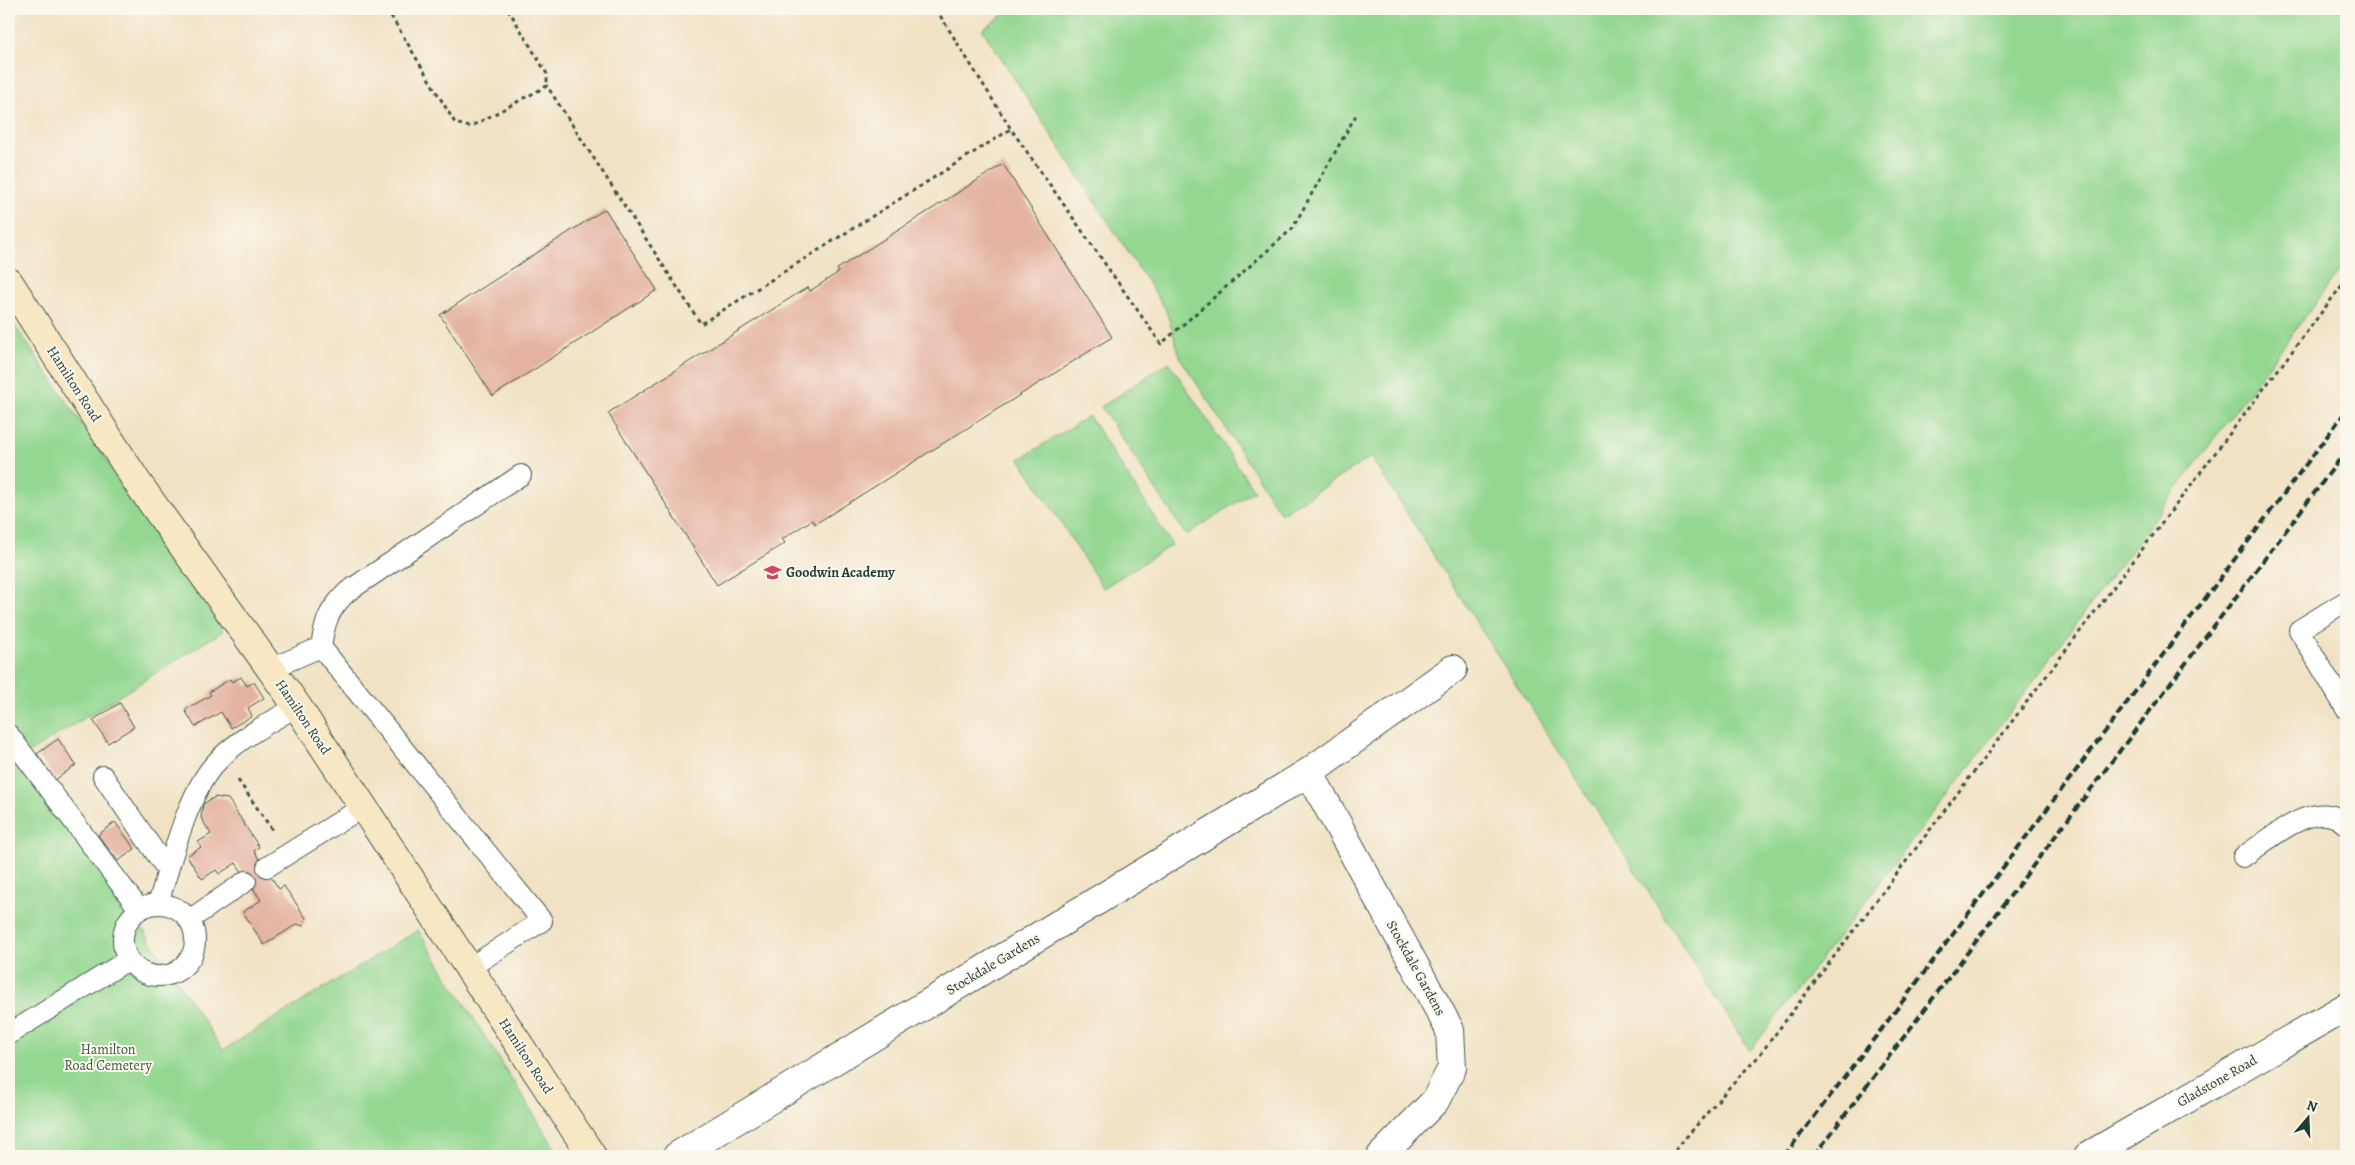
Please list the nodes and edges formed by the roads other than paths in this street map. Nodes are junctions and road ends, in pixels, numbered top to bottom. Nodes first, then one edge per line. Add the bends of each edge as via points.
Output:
1 (9, 282) edge
2 (521, 475) dead end
3 (2346, 601) edge
4 (320, 647) junction
5 (270, 669) junction
6 (1453, 669) dead end
7 (297, 706) junction
8 (2346, 709) edge
9 (9, 735) edge
10 (1308, 772) junction
11 (103, 776) dead end
12 (363, 807) junction
13 (2346, 825) edge
14 (2244, 857) dead end
15 (267, 867) dead end
16 (168, 871) junction
17 (246, 881) dead end
18 (148, 906) junction
19 (189, 920) junction
20 (128, 960) junction
21 (469, 968) junction
22 (2346, 1007) edge
23 (9, 1034) edge
24 (592, 1156) edge
25 (677, 1156) edge
26 (1380, 1156) edge
27 (2088, 1156) edge

1 - 5 main road, Hamilton Road via 137,482
2 - 4 lane via 347,592 332,607 324,624
3 - 8 lane via 2299,630
4 - 5 lane
4 - 21 lane via 542,921
5 - 7 main road, Hamilton Road
6 - 10 street, Stockdale Gardens
7 - 12 main road, Hamilton Road
7 - 16 lane via 232,747 212,766 178,838
9 - 18 lane
10 - 25 street, Stockdale Gardens
10 - 26 street, Stockdale Gardens via 1450,1030 1452,1068 1435,1101
11 - 16 lane
12 - 15 lane
12 - 21 main road, Hamilton Road
13 - 14 lane via 2329,814 2303,817
16 - 18 lane
17 - 19 lane
18 - 19 lane via 166,904 180,909
18 - 20 lane via 128,919 122,932 122,946
19 - 20 lane via 195,933 194,947 189,961 179,970 165,976 151,975 138,970
20 - 23 lane
21 - 24 main road, Hamilton Road
22 - 27 street, Gladstone Road

